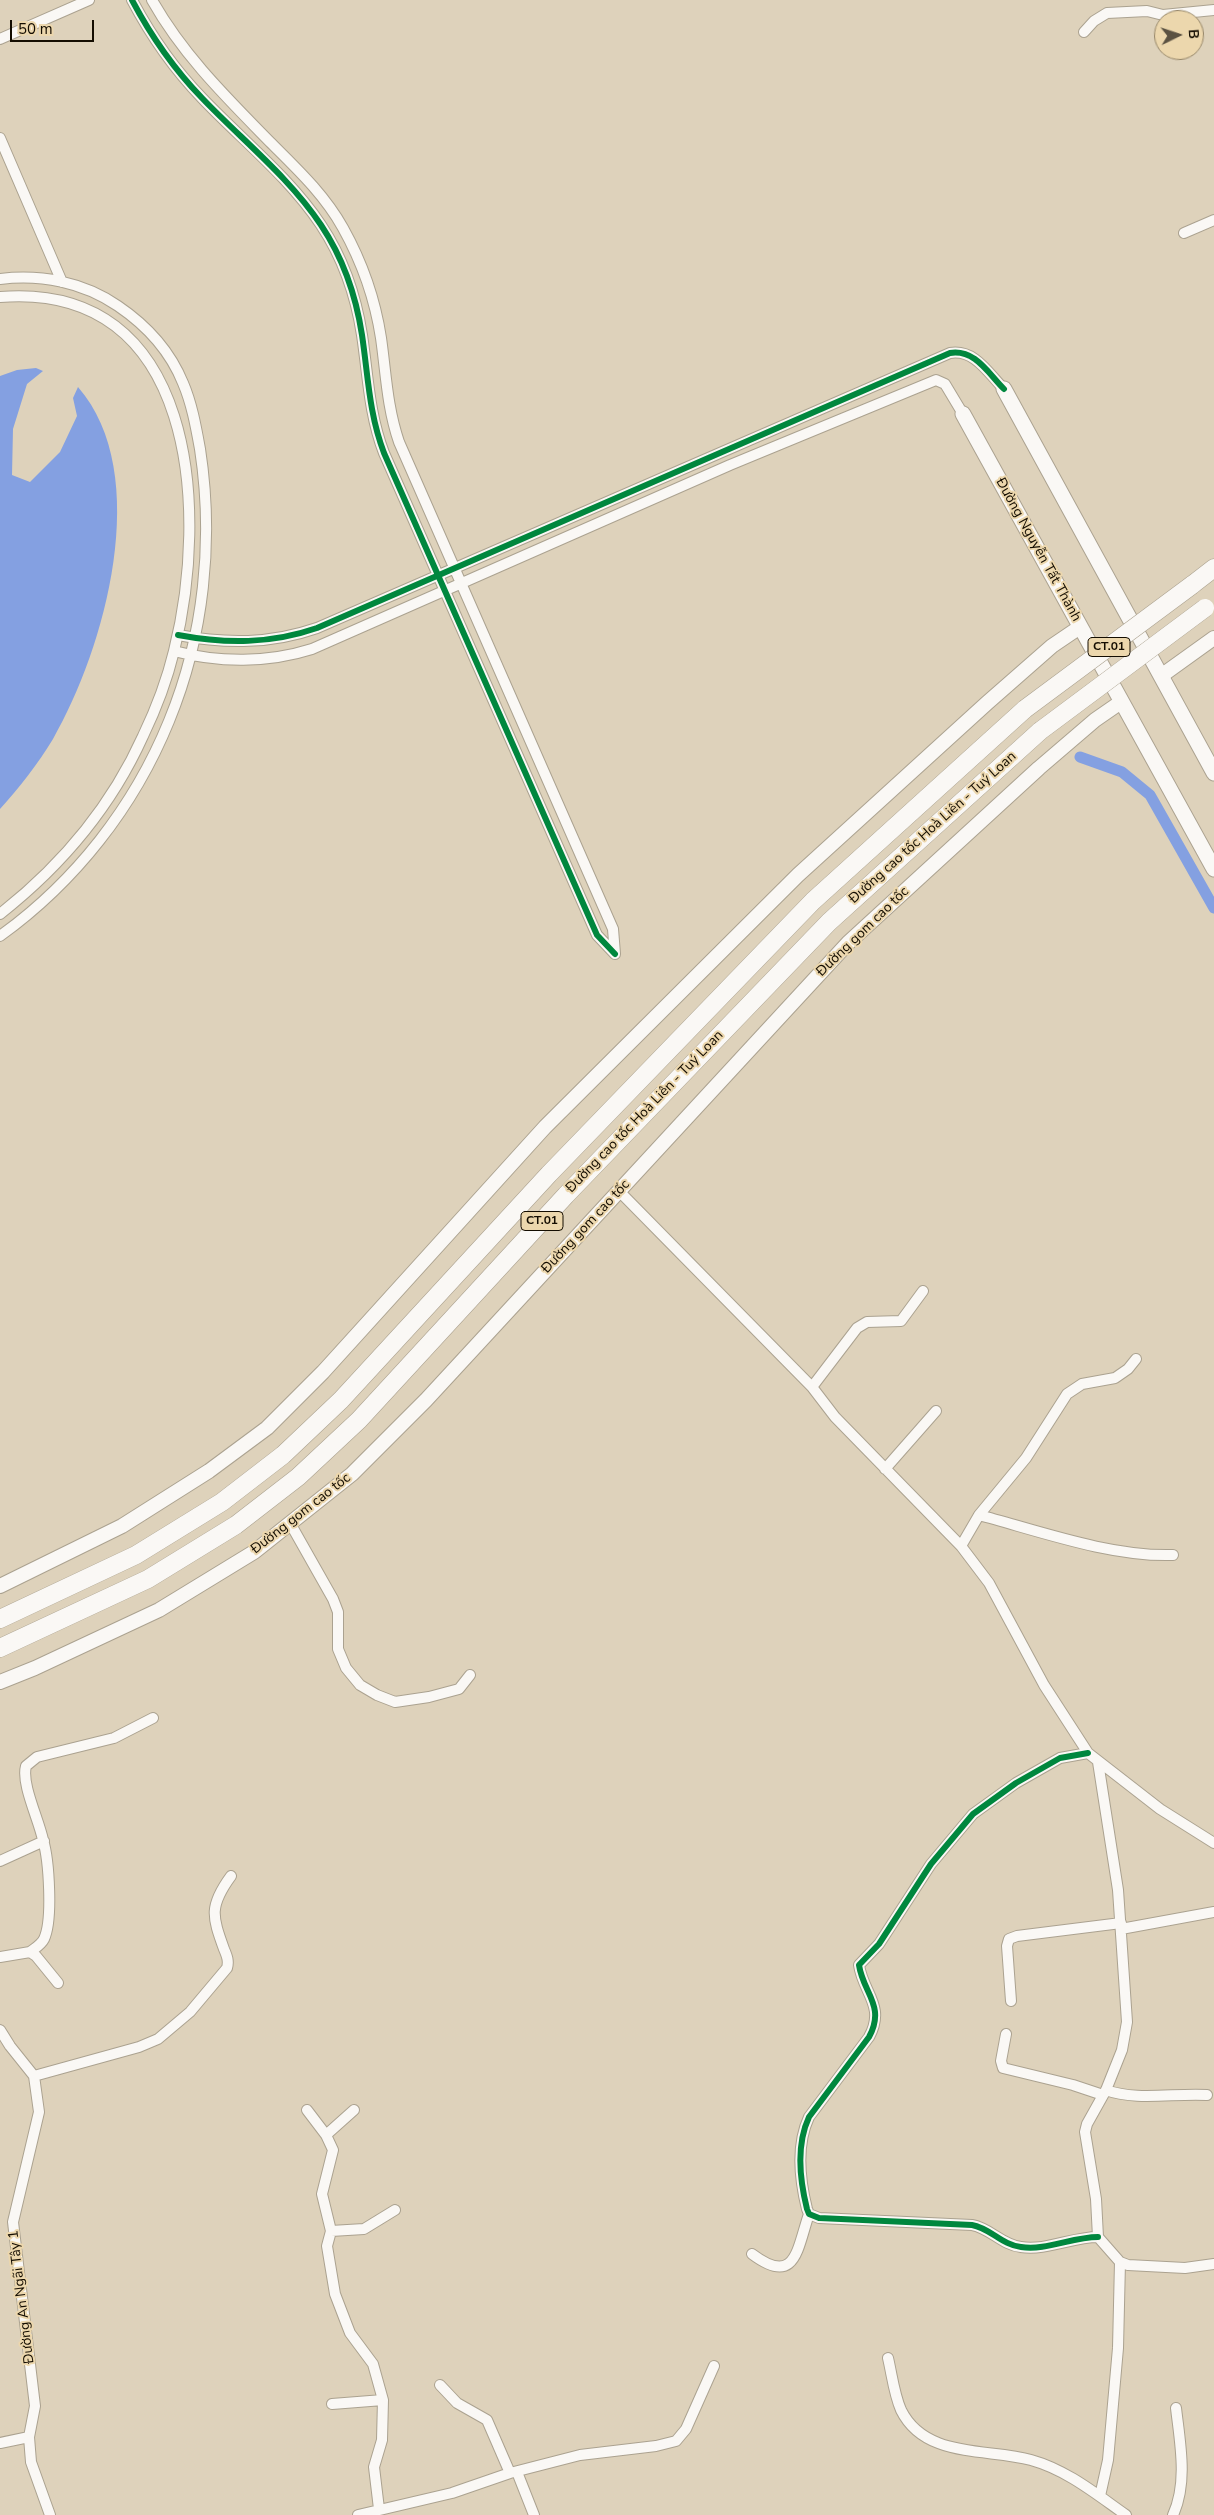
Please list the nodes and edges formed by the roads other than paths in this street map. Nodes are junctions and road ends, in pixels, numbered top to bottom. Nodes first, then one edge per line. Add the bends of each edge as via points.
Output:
1 (88, 0) edge
2 (132, 0) edge
3 (152, 0) edge
4 (1214, 10) edge
5 (1084, 32) dead end
6 (0, 39) edge
7 (0, 138) edge
8 (1214, 220) edge
9 (1184, 233) dead end
10 (0, 278) edge
11 (62, 282) junction
12 (0, 297) edge
13 (1004, 389) joint
14 (963, 414) joint
15 (1214, 568) edge
16 (455, 569) junction
17 (439, 576) junction
18 (462, 584) junction
19 (446, 592) junction
20 (1210, 605) edge
21 (1080, 627) junction
22 (178, 635) junction
23 (196, 638) junction
24 (1214, 638) edge
25 (174, 651) junction
26 (192, 656) junction
27 (1161, 676) junction
28 (1121, 702) junction
29 (1214, 773) edge
30 (66, 854) junction
31 (79, 865) junction
32 (1214, 869) edge
33 (0, 914) edge
34 (0, 936) edge
35 (619, 1191) junction
36 (923, 1291) dead end
37 (1136, 1359) dead end
38 (812, 1386) junction
39 (936, 1411) dead end
40 (885, 1469) junction
41 (979, 1515) junction
42 (290, 1523) junction
43 (961, 1546) junction
44 (1173, 1555) dead end
45 (0, 1586) edge
46 (0, 1619) edge
47 (0, 1648) edge
48 (470, 1675) dead end
49 (0, 1682) edge
50 (153, 1718) dead end
51 (1088, 1753) junction
52 (1098, 1762) junction
53 (44, 1841) junction
54 (1214, 1843) edge
55 (0, 1861) edge
56 (230, 1876) dead end
57 (1214, 1912) edge
58 (1121, 1926) junction
59 (30, 1952) junction
60 (0, 1957) edge
61 (58, 1983) dead end
62 (1011, 2001) dead end
63 (0, 2030) edge
64 (1006, 2034) dead end
65 (34, 2076) junction
66 (1105, 2092) junction
67 (1207, 2095) dead end
68 (307, 2110) dead end
69 (354, 2110) dead end
70 (326, 2135) junction
71 (395, 2210) dead end
72 (809, 2214) junction
73 (332, 2231) junction
74 (1098, 2237) junction
75 (752, 2254) dead end
76 (1120, 2262) junction
77 (1214, 2264) edge
78 (888, 2358) dead end
79 (714, 2366) dead end
80 (440, 2385) dead end
81 (383, 2400) junction
82 (332, 2404) dead end
83 (1176, 2408) dead end
84 (28, 2437) junction
85 (0, 2443) edge
86 (513, 2472) junction
87 (1100, 2496) junction
88 (383, 2510) edge
89 (50, 2515) edge
90 (358, 2515) edge
91 (534, 2515) edge
92 (1126, 2515) edge
93 (1173, 2515) edge

1 - 6 street
2 - 17 street via 152,36 178,70 302,200 338,254 362,333 369,403 380,441
3 - 16 street via 196,65 318,192 353,246 375,308 388,400 397,436
4 - 5 street via 1163,15 1147,11 1107,13
7 - 11 street
8 - 9 street
10 - 11 street via 32,277
11 - 23 street via 98,294 139,322 166,353 185,388 195,425 205,496 206,556
12 - 22 street via 38,296 88,309 137,346 162,382 177,422 188,504 187,576
13 - 16 street via 972,356 950,353
13 - 27 main road
14 - 18 street via 945,384 936,380 730,465
14 - 21 main road, Đường Nguyễn Tất Thành
15 - 46 highway, Đường cao tốc Hoà Liên - Tuý Loan / CT.01, bridge via 1025,709 813,901 549,1174 341,1400 283,1455 222,1502 136,1555
16 - 17 street
16 - 18 street
17 - 19 street
17 - 23 street via 296,635 255,641
18 - 19 street
18 - 19 street via 613,929 615,954 597,935
19 - 26 street via 294,654 249,660
20 - 47 highway, Đường cao tốc Hoà Liên - Tuý Loan / CT.01, bridge via 1040,732 829,922 566,1195 359,1420 298,1477 236,1525 148,1579
21 - 28 main road, Đường Nguyễn Tất Thành
21 - 45 main road via 1015,677 798,875 545,1127 323,1372 267,1428 209,1471 122,1526
22 - 23 street
22 - 25 street
23 - 26 street
24 - 27 main road
25 - 26 street
25 - 30 street via 158,700 133,757 104,806
26 - 31 street via 169,721 149,764 120,814
27 - 29 main road
28 - 32 main road, Đường Nguyễn Tất Thành
28 - 35 main road, Đường gom cao tốc via 1039,768 848,942
30 - 31 street
30 - 33 street
31 - 34 street via 38,906
35 - 38 street
35 - 42 main road, Đường gom cao tốc via 406,1420 352,1474
36 - 38 street via 901,1321 872,1321 856,1328
37 - 41 street via 1115,1378 1082,1384 1067,1394 1026,1458
38 - 40 street via 835,1417
39 - 40 street
40 - 43 street
41 - 43 street
41 - 44 street via 1119,1551
42 - 48 street via 338,1612 338,1649 346,1668 360,1685 395,1702 459,1689
42 - 49 main road, Đường gom cao tốc via 254,1552 159,1610
43 - 51 street via 994,1590 1044,1685
50 - 53 street via 105,1741 50,1753 30,1761 25,1778
51 - 52 street
51 - 72 street via 1060,1758 1000,1793 973,1814 931,1864 879,1944 859,1965 875,2008 875,2024 866,2041 814,2108 805,2126 802,2166
52 - 54 street via 1160,1809
52 - 58 street
53 - 55 street
53 - 59 street via 47,1930 39,1946
56 - 65 street via 213,1912 228,1958 227,1968 179,2023 148,2044
57 - 58 street
58 - 62 street via 1009,1939
58 - 66 street via 1127,2032
59 - 60 street
59 - 61 street
63 - 65 street
64 - 66 street via 1001,2061 1003,2068
65 - 84 street, Đường An Ngãi Tây 1 via 39,2112 13,2222 35,2406
66 - 67 street via 1129,2096
66 - 74 street via 1090,2116 1085,2132 1096,2198
68 - 70 street
69 - 70 street
70 - 73 street via 333,2150 322,2194
71 - 73 street via 364,2229
72 - 74 street via 819,2218 972,2225 987,2229 1013,2246 1026,2248
72 - 75 street via 794,2258 786,2267 770,2266
73 - 81 street via 327,2246 335,2294 350,2333 373,2364
74 - 76 street
76 - 77 street via 1136,2267 1185,2268
76 - 87 street via 1118,2348 1108,2460
78 - 87 street via 901,2410 911,2425 932,2440 960,2449 1032,2460 1067,2474
79 - 86 street via 686,2429 676,2441 580,2455
80 - 86 street via 457,2403 487,2420
81 - 82 street
81 - 88 street via 382,2440 374,2466
83 - 93 street via 1182,2474 1180,2497
84 - 85 street
84 - 89 street, Đường An Ngãi Tây 1 via 31,2462
86 - 88 street via 452,2493
86 - 91 street
87 - 92 street
88 - 90 street

